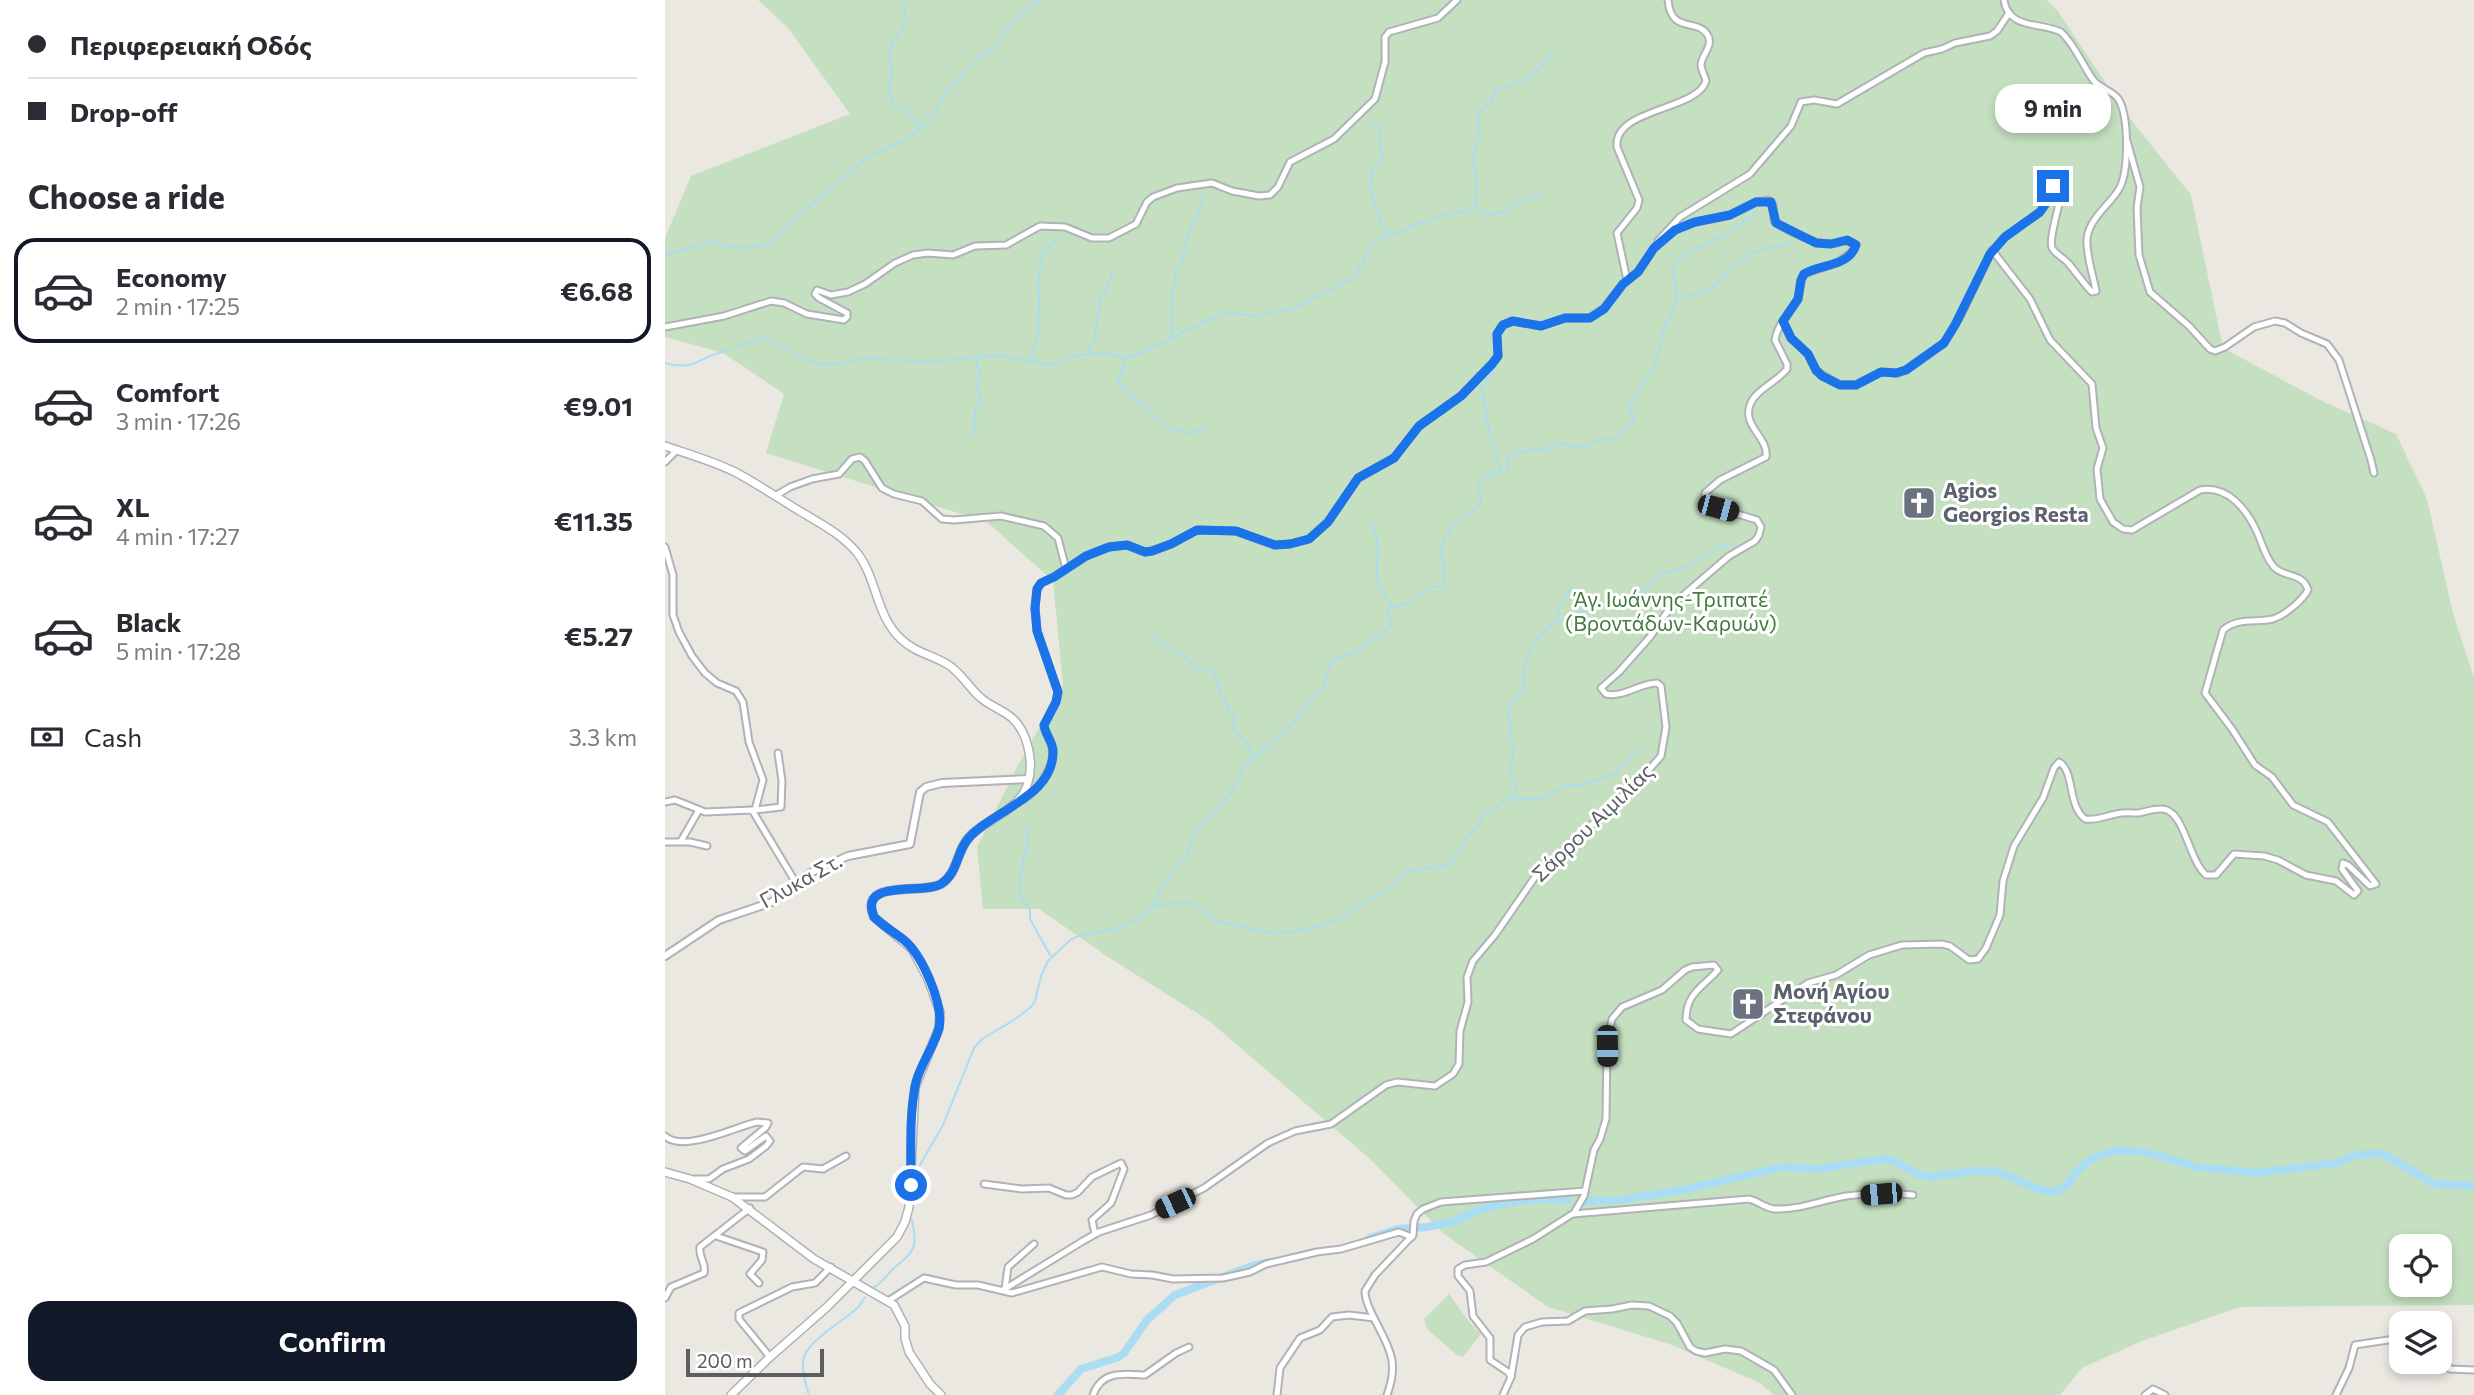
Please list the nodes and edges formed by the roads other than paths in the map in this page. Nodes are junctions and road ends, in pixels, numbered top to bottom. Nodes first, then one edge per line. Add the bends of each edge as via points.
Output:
1 (1457, 0) edge
2 (1668, 0) edge
3 (2003, 2) edge
4 (2009, 13) junction
5 (2126, 136) junction
6 (1654, 248) junction
7 (1993, 250) junction
8 (1627, 280) junction
9 (1783, 321) junction
10 (665, 327) edge
11 (665, 446) edge
12 (677, 450) junction
13 (665, 461) edge
14 (2374, 473) dead end
15 (775, 496) junction
16 (665, 547) edge
17 (1066, 569) junction
18 (778, 753) dead end
19 (1029, 779) junction
20 (665, 802) edge
21 (1016, 802) junction
22 (699, 810) junction
23 (753, 810) junction
24 (681, 841) junction
25 (665, 842) edge
26 (707, 846) dead end
27 (796, 883) junction
28 (665, 956) edge
29 (667, 1139) edge
30 (846, 1156) dead end
31 (665, 1172) edge
32 (690, 1179) junction
33 (984, 1184) dead end
34 (1584, 1194) junction
35 (1913, 1195) dead end
36 (732, 1197) junction
37 (750, 1208) junction
38 (1575, 1212) junction
39 (1413, 1232) junction
40 (1095, 1234) junction
41 (716, 1236) junction
42 (1034, 1244) dead end
43 (887, 1246) junction
44 (870, 1265) junction
45 (835, 1269) junction
46 (852, 1279) junction
47 (759, 1283) dead end
48 (868, 1289) junction
49 (1004, 1289) junction
50 (837, 1292) junction
51 (665, 1298) edge
52 (888, 1301) junction
53 (824, 1310) junction
54 (1374, 1318) junction
55 (2389, 1340) edge
56 (1189, 1347) dead end
57 (770, 1357) junction
58 (2452, 1369) edge
59 (2474, 1370) edge
60 (1511, 1377) junction
61 (731, 1395) edge
62 (941, 1395) edge
63 (1093, 1395) edge
64 (1277, 1395) edge
65 (1387, 1395) edge
66 (1503, 1395) edge
67 (1792, 1395) edge
68 (2145, 1395) edge
69 (2165, 1395) edge
70 (2336, 1395) edge

1 - 10 street via 1438,18 1389,32 1375,99 1335,139 1290,162 1278,187 1267,196 1226,190 1212,183 1197,184 1153,197 1136,224 1109,239 1043,225 1006,245 975,247 953,255 913,255 856,289 831,295 817,290 819,298 846,313 844,320 807,314 771,300 724,316
2 - 8 street via 1671,13 1681,24 1709,36 1701,65 1706,82 1698,93 1653,111 1624,129 1617,139 1639,200 1617,233
3 - 4 street
4 - 5 street via 2032,26 2065,35 2095,82 2118,99
4 - 6 street via 1990,37 1924,53 1837,104 1801,103 1791,126 1750,174 1676,220
5 - 7 street via 2125,176 2087,239 2095,292 2050,242 2061,202 2060,179 2040,212
5 - 14 street via 2140,187 2139,255 2150,292 2215,351 2254,327 2275,321 2327,344 2342,368
6 - 8 street
6 - 9 street via 1685,225 1730,215 1765,200 1773,204 1774,220 1781,226 1816,243 1847,240 1855,244 1842,260 1804,274 1798,299
7 - 9 street via 1944,343 1902,372 1881,372 1858,384 1840,385 1816,370
7 - 34 street via 2030,299 2050,340 2092,384 2096,428 2103,448 2097,469 2099,494 2113,522 2132,530 2200,491 2225,493 2248,516 2274,568 2307,585 2304,596 2279,616 2245,620 2224,630 2205,693 2255,765 2272,777 2293,806 2328,822 2376,883 2370,886 2343,863 2342,869 2358,891 2354,895 2341,883 2306,875 2278,860 2238,853 2216,875 2209,876 2196,862 2172,811 2163,808 2085,819 2076,808 2064,764 2058,762 2014,846 2003,881 2000,915 1978,959 1969,960 1950,946 1937,944 1902,945 1869,954 1836,975 1808,983 1731,1034 1698,1029 1685,1018 1695,992 1717,971 1715,965 1685,970 1662,990 1622,1007 1607,1036 1606,1119
8 - 17 street via 1604,309 1590,318 1565,318 1541,326 1513,321 1503,325 1497,334 1498,356 1492,364 1461,396 1419,426 1394,458 1358,478 1328,522 1309,539 1275,545 1236,531 1197,530 1152,551 1127,545 1109,547
9 - 40 street, Σάρρου Αιμιλίας via 1775,340 1787,369 1755,397 1748,410 1767,456 1720,480 1705,494 1712,506 1757,520 1759,535 1672,605 1650,637 1601,688 1613,695 1653,683 1661,686 1666,727 1661,756 1535,877 1473,961 1455,1071 1435,1086 1388,1084 1331,1124 1282,1136 1204,1188
11 - 12 main road
12 - 13 street
12 - 15 main road via 733,471
15 - 17 street via 811,479 839,474 860,457 882,488 918,499 942,519 1001,516 1044,526 1058,538
15 - 19 main road via 853,548 886,619 904,642 950,666 980,697 1014,719 1028,751
16 - 23 street via 673,575 675,624 705,673 742,698 749,741 763,780
17 - 21 street via 1039,584 1035,608 1039,638 1058,692 1044,725 1052,759 1029,796
18 - 23 street via 781,807
19 - 21 main road
19 - 27 street, Γλυκα Στ. via 926,786 919,797 912,843 848,856
20 - 22 street via 674,800
21 - 43 main road via 970,836 953,873 942,884 886,891 872,903 874,917 904,940 919,960 940,1012 915,1087 908,1215
22 - 23 street
22 - 24 street
23 - 27 street
24 - 25 street
24 - 26 street
27 - 28 street, Γλυκα Στ. via 772,902 719,920
29 - 32 street via 697,1141 744,1125 768,1123 741,1148 744,1152 766,1136 770,1141 748,1159 711,1179
30 - 36 street via 825,1169 803,1167 765,1197
31 - 32 main road
32 - 36 main road
33 - 40 street via 1048,1188 1072,1195 1092,1177 1121,1163 1124,1169 1114,1198 1092,1220
34 - 38 street
34 - 39 street via 1441,1202 1423,1209 1415,1218
35 - 38 street via 1846,1196 1784,1208 1769,1208 1749,1199
36 - 37 main road
37 - 41 street
37 - 45 main road via 814,1259
38 - 60 street via 1534,1239 1457,1271 1470,1291 1473,1316 1490,1338 1490,1360
39 - 49 street via 1223,1278 1173,1279 1102,1267 1015,1292
39 - 54 street via 1366,1287
40 - 49 street, Σάρρου Αιμιλίας
41 - 47 street via 763,1252 763,1259 750,1274
41 - 51 street via 700,1247 704,1273 671,1287
42 - 49 street via 1008,1267
43 - 44 main road
43 - 46 main road
44 - 46 main road
44 - 48 main road via 864,1274
45 - 46 main road
45 - 50 main road via 842,1284
45 - 57 street via 815,1283 792,1287 740,1313 739,1319
46 - 48 main road
46 - 50 main road
46 - 53 main road
48 - 52 main road
49 - 52 street via 956,1286 924,1278
50 - 53 main road
52 - 62 main road via 901,1317 909,1352
53 - 57 main road
54 - 64 street via 1332,1317 1322,1329 1300,1338 1280,1368
54 - 65 street via 1392,1356
55 - 70 street via 2355,1345
56 - 63 street via 1145,1375 1107,1377
57 - 61 main road
58 - 59 street
60 - 66 street
60 - 67 street via 1518,1335 1528,1325 1564,1322 1585,1311 1637,1305 1670,1316 1696,1352 1738,1350 1774,1370
68 - 69 street via 2153,1389

